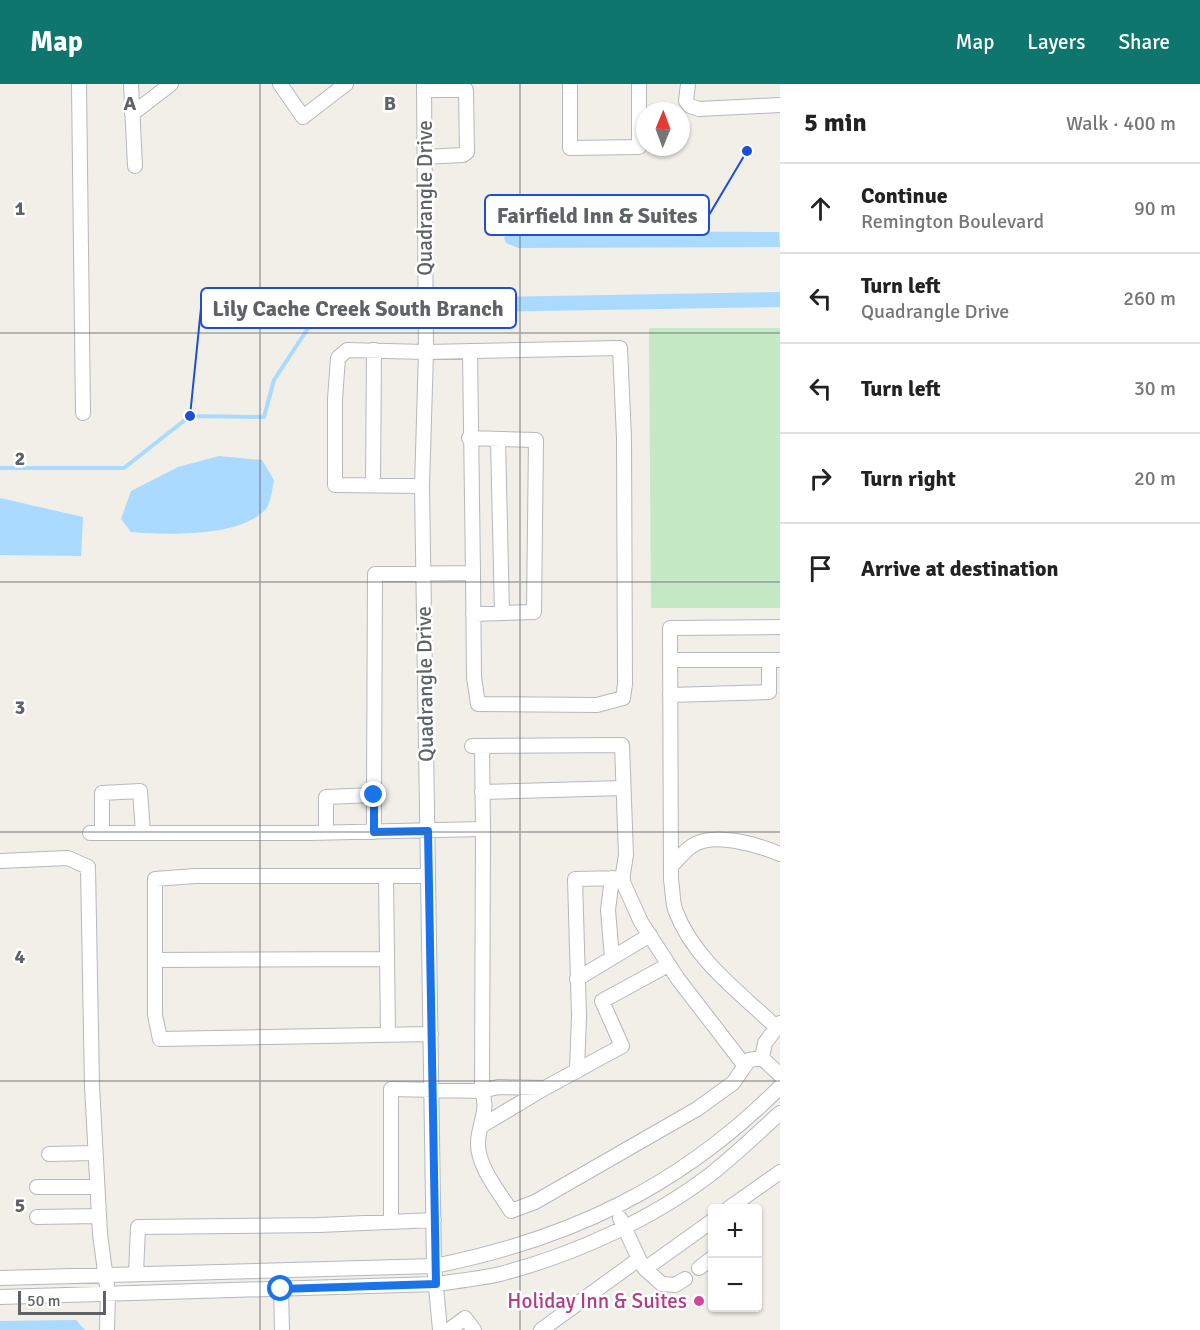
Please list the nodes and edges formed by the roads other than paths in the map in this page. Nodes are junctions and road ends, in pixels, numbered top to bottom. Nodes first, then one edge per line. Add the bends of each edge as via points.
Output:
1 (79, 84) edge
2 (131, 84) edge
3 (280, 84) edge
4 (346, 84) edge
5 (570, 84) edge
6 (639, 84) edge
7 (688, 84) edge
8 (163, 86) edge
9 (424, 87) edge
10 (780, 105) edge
11 (132, 114) junction
12 (424, 157) junction
13 (135, 166) dead end
14 (374, 350) junction
15 (470, 351) junction
16 (426, 352) junction
17 (82, 413) dead end
18 (469, 438) junction
19 (498, 439) junction
20 (373, 485) junction
21 (422, 486) junction
22 (473, 573) junction
23 (424, 574) junction
24 (502, 613) junction
25 (473, 614) junction
26 (780, 627) edge
27 (670, 660) junction
28 (775, 660) edge
29 (670, 695) junction
30 (623, 788) junction
31 (482, 792) junction
32 (374, 795) junction
33 (483, 829) junction
34 (428, 831) junction
35 (374, 832) junction
36 (143, 833) junction
37 (326, 833) junction
38 (780, 854) edge
39 (0, 861) edge
40 (671, 866) junction
41 (386, 876) junction
42 (428, 876) junction
43 (617, 878) junction
44 (650, 936) junction
45 (612, 958) junction
46 (387, 959) junction
47 (155, 960) junction
48 (668, 964) junction
49 (577, 979) junction
50 (578, 998) junction
51 (602, 1000) junction
52 (779, 1026) edge
53 (431, 1034) junction
54 (388, 1035) junction
55 (762, 1058) junction
56 (745, 1066) junction
57 (577, 1071) junction
58 (780, 1075) edge
59 (780, 1087) edge
60 (545, 1088) junction
61 (431, 1089) junction
62 (482, 1091) junction
63 (780, 1113) edge
64 (483, 1125) junction
65 (49, 1154) dead end
66 (95, 1154) junction
67 (780, 1172) edge
68 (98, 1187) junction
69 (38, 1188) dead end
70 (736, 1204) edge
71 (616, 1208) junction
72 (99, 1216) junction
73 (37, 1217) dead end
74 (434, 1220) junction
75 (391, 1222) junction
76 (708, 1223) edge
77 (624, 1226) junction
78 (708, 1261) edge
79 (642, 1264) junction
80 (434, 1266) junction
81 (699, 1268) dead end
82 (106, 1274) junction
83 (136, 1274) junction
84 (0, 1278) edge
85 (685, 1279) dead end
86 (436, 1284) junction
87 (281, 1289) junction
88 (108, 1294) junction
89 (0, 1297) edge
90 (107, 1330) edge
91 (282, 1330) edge
92 (440, 1330) edge
93 (449, 1330) edge
94 (474, 1330) edge
95 (542, 1330) edge

1 - 17 street
2 - 11 street
3 - 4 street via 303,117
5 - 6 street via 570,148 639,147
7 - 10 street via 686,101 699,109
8 - 11 street
9 - 12 street, Quadrangle Drive
9 - 12 street via 466,90 467,152
11 - 13 street
12 - 16 street, Quadrangle Drive
14 - 16 street
14 - 20 street
14 - 20 street via 347,350 338,358 335,399 335,485
15 - 16 street
15 - 18 street
15 - 25 street via 620,348 624,450 622,698 597,705 478,704
16 - 21 street, Quadrangle Drive
18 - 19 street
18 - 22 street
19 - 24 street
19 - 24 street via 536,440 534,612
20 - 21 street
21 - 23 street, Quadrangle Drive
22 - 23 street
22 - 25 street
23 - 32 street via 375,574
23 - 34 street, Quadrangle Drive
24 - 25 street
26 - 27 street via 670,628
27 - 28 street
27 - 29 street
28 - 29 street via 769,692
29 - 40 street
30 - 31 street
30 - 31 street via 622,745 477,746
30 - 43 street via 626,855
31 - 33 street
32 - 35 street
32 - 37 street via 326,797
33 - 34 street
33 - 62 street
34 - 35 street
34 - 42 street, Quadrangle Drive
35 - 37 street
36 - 36 street via 140,791 102,794 96,833
36 - 37 street
38 - 40 street via 751,842 704,841 692,846
39 - 66 street via 68,858 88,867
40 - 52 street via 675,910 687,937 704,959
41 - 42 street
41 - 46 street
41 - 47 street via 155,879
42 - 53 street, Quadrangle Drive
43 - 44 street
43 - 45 street via 608,910
43 - 49 street via 575,879
44 - 45 street
44 - 48 street
45 - 49 street
46 - 47 street
46 - 54 street
47 - 54 street via 154,1016 160,1039
48 - 51 street
48 - 56 street
49 - 50 street
50 - 51 street
50 - 57 street
51 - 57 street via 622,1046
52 - 55 street via 765,1043
53 - 54 street
53 - 61 street, Quadrangle Drive
55 - 56 street via 749,1060
55 - 58 street
56 - 64 street via 733,1083 697,1109 535,1202 511,1211 482,1163 478,1143
57 - 60 street
59 - 71 street via 753,1114 685,1167
60 - 62 street via 498,1087
60 - 64 street
61 - 62 street
61 - 74 street, Quadrangle Drive
61 - 75 street via 391,1089
62 - 64 street via 486,1102
63 - 77 street via 709,1175
65 - 66 street
66 - 68 street
67 - 70 street
68 - 69 street
68 - 72 street
71 - 77 street
71 - 80 street via 495,1254
72 - 73 street
72 - 82 street
74 - 75 street
74 - 80 street, Quadrangle Drive
75 - 83 street via 138,1227
76 - 79 street
77 - 79 street
77 - 86 street via 545,1260 499,1274
78 - 81 street
79 - 85 street via 662,1284 675,1285
79 - 95 street
80 - 83 street
80 - 86 street, Quadrangle Drive
82 - 83 street
82 - 84 street
82 - 88 street
86 - 87 street
86 - 92 street, Quadrangle Drive
87 - 88 street
87 - 91 street
88 - 89 street
88 - 90 street
93 - 94 street via 465,1318

